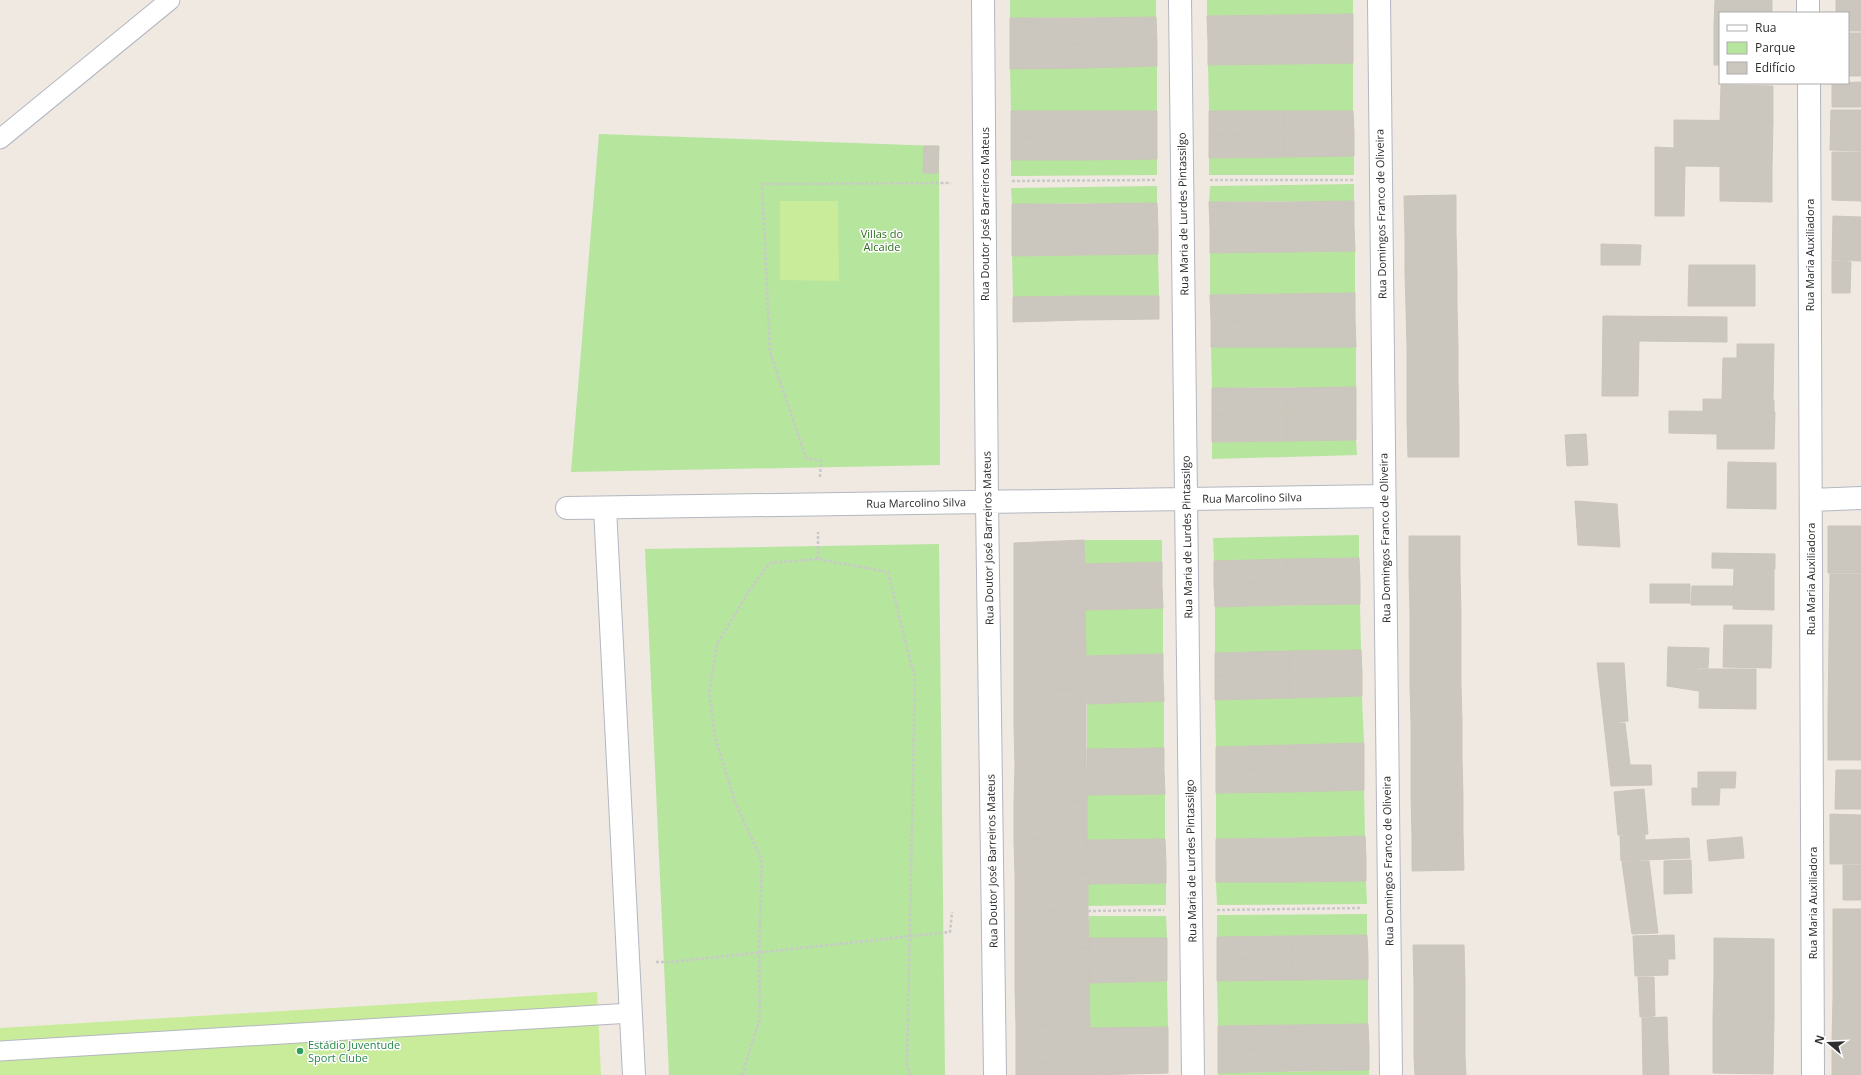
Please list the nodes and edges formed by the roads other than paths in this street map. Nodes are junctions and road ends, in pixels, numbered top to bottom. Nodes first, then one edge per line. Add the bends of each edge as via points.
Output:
1 (170, 0) edge
2 (983, 0) edge
3 (1180, 0) edge
4 (1379, 0) edge
5 (1808, 0) edge
6 (1808, 12) edge
7 (1809, 84) edge
8 (0, 139) edge
9 (1384, 496) junction
10 (1861, 498) edge
11 (1186, 499) junction
12 (1811, 500) junction
13 (987, 502) junction
14 (567, 508) dead end
15 (606, 508) junction
16 (631, 1013) junction
17 (0, 1051) edge
18 (634, 1075) edge
19 (995, 1075) edge
20 (1193, 1075) edge
21 (1390, 1075) edge
22 (1813, 1075) edge

1 - 8 lane
2 - 13 street, Rua Doutor José Barreiros Mateus
3 - 11 street, Rua Maria de Lurdes Pintassilgo
4 - 9 street, Rua Domingos Franco de Oliveira
5 - 6 street
7 - 12 street, Rua Maria Auxiliadora
9 - 11 street, Rua Marcolino Silva
9 - 21 street, Rua Domingos Franco de Oliveira
10 - 12 street
11 - 13 street, Rua Marcolino Silva
11 - 20 street, Rua Maria de Lurdes Pintassilgo
12 - 22 street, Rua Maria Auxiliadora
13 - 15 street, Rua Marcolino Silva
13 - 19 street, Rua Doutor José Barreiros Mateus
14 - 15 street, Rua Marcolino Silva
15 - 16 street
16 - 17 lane
16 - 18 street

